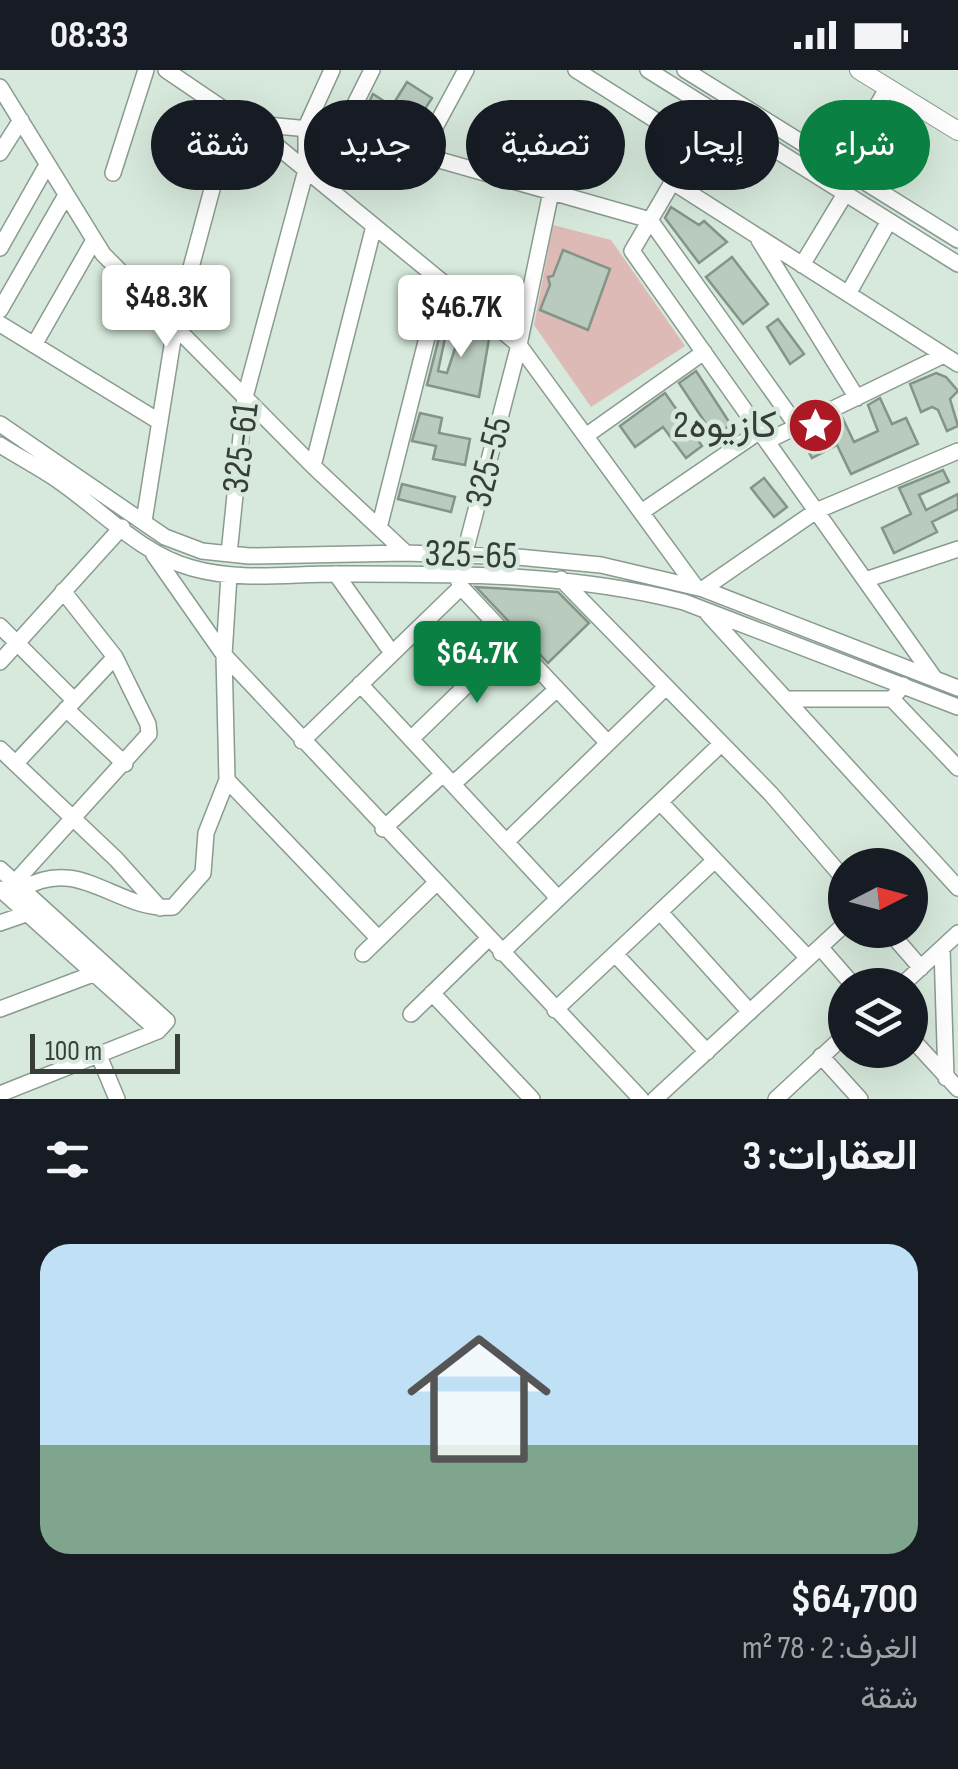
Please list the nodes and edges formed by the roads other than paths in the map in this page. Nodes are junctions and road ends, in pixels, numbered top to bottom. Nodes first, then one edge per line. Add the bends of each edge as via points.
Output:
1 (146, 70) edge
2 (166, 70) edge
3 (332, 70) edge
4 (372, 70) edge
5 (466, 70) edge
6 (576, 70) edge
7 (648, 70) edge
8 (685, 70) edge
9 (721, 70) edge
10 (859, 70) edge
11 (710, 85) junction
12 (0, 87) edge
13 (888, 88) junction
14 (210, 100) edge
15 (318, 100) edge
16 (357, 100) edge
17 (696, 100) edge
18 (881, 100) edge
19 (446, 107) edge
20 (645, 114) edge
21 (21, 120) junction
22 (958, 131) edge
23 (799, 141) edge
24 (779, 152) edge
25 (0, 153) edge
26 (446, 162) edge
27 (47, 165) junction
28 (113, 173) dead end
29 (304, 177) edge
30 (216, 190) edge
31 (330, 190) edge
32 (667, 190) edge
33 (684, 190) edge
34 (878, 190) edge
35 (551, 192) junction
36 (845, 194) junction
37 (66, 195) junction
38 (650, 220) junction
39 (890, 221) junction
40 (374, 226) junction
41 (756, 236) junction
42 (94, 240) junction
43 (958, 240) edge
44 (0, 248) edge
45 (958, 264) edge
46 (802, 265) junction
47 (442, 282) junction
48 (848, 294) junction
49 (0, 310) edge
50 (0, 324) edge
51 (175, 327) junction
52 (34, 345) junction
53 (518, 345) junction
54 (704, 352) junction
55 (951, 359) edge
56 (245, 397) junction
57 (857, 398) junction
58 (160, 422) junction
59 (0, 424) edge
60 (797, 426) junction
61 (588, 435) junction
62 (764, 436) junction
63 (0, 445) edge
64 (958, 450) edge
65 (312, 466) junction
66 (60, 472) junction
67 (816, 510) junction
68 (643, 511) junction
69 (144, 521) junction
70 (122, 528) junction
71 (378, 528) junction
72 (958, 549) edge
73 (151, 550) junction
74 (406, 553) junction
75 (229, 554) junction
76 (464, 556) junction
77 (518, 557) junction
78 (229, 574) junction
79 (336, 574) junction
80 (517, 576) junction
81 (561, 579) junction
82 (865, 580) junction
83 (458, 581) junction
84 (699, 588) junction
85 (63, 592) junction
86 (705, 610) junction
87 (0, 626) edge
88 (512, 641) junction
89 (17, 642) junction
90 (392, 653) junction
91 (224, 655) junction
92 (114, 657) junction
93 (0, 662) edge
94 (935, 678) junction
95 (360, 684) junction
96 (903, 684) junction
97 (666, 688) junction
98 (958, 688) edge
99 (557, 689) junction
100 (786, 699) junction
101 (892, 699) junction
102 (70, 704) junction
103 (958, 707) edge
104 (411, 740) junction
105 (302, 741) junction
106 (606, 742) junction
107 (722, 744) junction
108 (0, 749) edge
109 (16, 763) junction
110 (126, 764) junction
111 (958, 768) edge
112 (448, 779) junction
113 (227, 780) junction
114 (660, 802) junction
115 (74, 817) junction
116 (383, 828) junction
117 (506, 842) junction
118 (715, 860) junction
119 (828, 861) edge
120 (0, 868) edge
121 (435, 884) junction
122 (12, 887) edge
123 (958, 888) edge
124 (558, 898) junction
125 (160, 908) junction
126 (660, 912) junction
127 (26, 914) junction
128 (0, 924) edge
129 (958, 933) edge
130 (378, 938) junction
131 (828, 939) edge
132 (488, 940) junction
133 (69, 942) junction
134 (904, 948) edge
135 (942, 948) junction
136 (814, 952) junction
137 (501, 953) junction
138 (363, 954) dead end
139 (615, 954) junction
140 (958, 966) edge
141 (833, 968) edge
142 (921, 968) joint
143 (93, 974) junction
144 (432, 993) junction
145 (0, 1009) edge
146 (556, 1010) junction
147 (750, 1012) junction
148 (411, 1014) dead end
149 (158, 1031) junction
150 (828, 1051) edge
151 (706, 1052) junction
152 (99, 1056) junction
153 (822, 1056) junction
154 (928, 1057) edge
155 (952, 1083) edge
156 (29, 1092) edge
157 (0, 1094) edge
158 (642, 1098) edge
159 (117, 1099) edge
160 (532, 1099) edge
161 (776, 1099) edge
162 (860, 1099) edge

1 - 28 street
2 - 14 street
3 - 15 street
4 - 16 street
5 - 19 street
6 - 20 street
7 - 17 street
8 - 11 street
9 - 11 street
10 - 13 main road
11 - 23 street
12 - 21 street
13 - 18 street
13 - 22 main road
21 - 25 street
21 - 27 street
24 - 36 street
26 - 35 street
27 - 37 street
27 - 44 street
29 - 56 street, 325-61
30 - 51 street
31 - 40 street
32 - 38 street
33 - 41 street
34 - 43 street
35 - 38 street
35 - 53 street, 325-55
36 - 39 street
36 - 46 street
37 - 42 street
37 - 49 street
38 - 54 street via 632,251
38 - 60 street
39 - 45 street
39 - 48 street
40 - 47 street
40 - 65 street
41 - 46 street
41 - 57 street
42 - 51 street
42 - 52 street
46 - 48 street
47 - 53 street
47 - 71 street
48 - 55 street
50 - 52 street
51 - 56 street
51 - 58 street
52 - 58 street
53 - 61 street
53 - 76 street, 325-55
54 - 61 street
54 - 62 street
55 - 57 street
56 - 65 street
56 - 75 street, 325-61
57 - 60 street
58 - 69 street
59 - 66 street, 325-65
60 - 62 street
61 - 68 street
62 - 67 street
62 - 68 street
63 - 66 street, 325-65
64 - 67 street
65 - 71 street
66 - 69 street, 325-65
66 - 70 street, 325-65
67 - 82 street
67 - 84 street
68 - 84 street
69 - 75 street, 325-65 via 188,547
70 - 73 street, 325-65
70 - 85 street
71 - 74 street
72 - 82 street
73 - 78 street, 325-65 via 190,568
73 - 91 street
74 - 75 street, 325-65
74 - 76 street, 325-65
76 - 77 street, 325-65
77 - 80 street
77 - 84 street, 325-65 via 600,565
78 - 79 street, 325-65
78 - 91 street
79 - 83 street, 325-65
79 - 90 street
80 - 81 street, 325-65
80 - 83 street, 325-65
81 - 86 street, 325-65
81 - 97 street
82 - 94 street
83 - 88 street
83 - 90 street
84 - 94 street, 325-65
85 - 89 street
85 - 92 street
86 - 96 street, 325-65
86 - 100 street
87 - 89 street
88 - 99 street
88 - 104 street
89 - 93 street
89 - 102 street
90 - 95 street
91 - 105 street
91 - 113 street
92 - 102 street
92 - 110 street via 148,724 145,742
94 - 98 street, 325-65
95 - 104 street
95 - 105 street
96 - 101 street
96 - 103 street, 325-65
97 - 106 street
97 - 107 street
99 - 106 street
99 - 112 street
100 - 101 street
100 - 123 street
101 - 111 street
102 - 109 street
102 - 110 street
104 - 112 street
105 - 116 street
106 - 117 street
107 - 114 street
107 - 119 street
108 - 109 street
109 - 115 street
110 - 115 street
112 - 116 street
112 - 117 street
113 - 125 street via 206,833 203,873 174,906
113 - 130 street
114 - 118 street
114 - 124 street
115 - 122 street
115 - 125 street
116 - 121 street
117 - 124 street
118 - 126 street
118 - 136 street
120 - 122 street
121 - 130 street
121 - 132 street
122 - 125 street via 58,876
122 - 127 street
122 - 133 street
124 - 137 street
126 - 139 street
126 - 147 street
127 - 128 street
127 - 133 street
129 - 135 street
130 - 138 street
131 - 136 street
132 - 137 street
132 - 144 street
133 - 143 street
133 - 149 street via 167,1022
134 - 142 street
135 - 140 street
135 - 142 street
135 - 155 street
136 - 141 street
136 - 147 street
137 - 146 street
139 - 146 street
139 - 151 street
143 - 145 street
143 - 149 street
144 - 148 street
144 - 160 street
146 - 158 street
147 - 151 street
149 - 152 street
150 - 153 street
151 - 158 street
152 - 156 street
152 - 159 street
153 - 161 street
153 - 162 street
154 - 155 street
156 - 157 street

